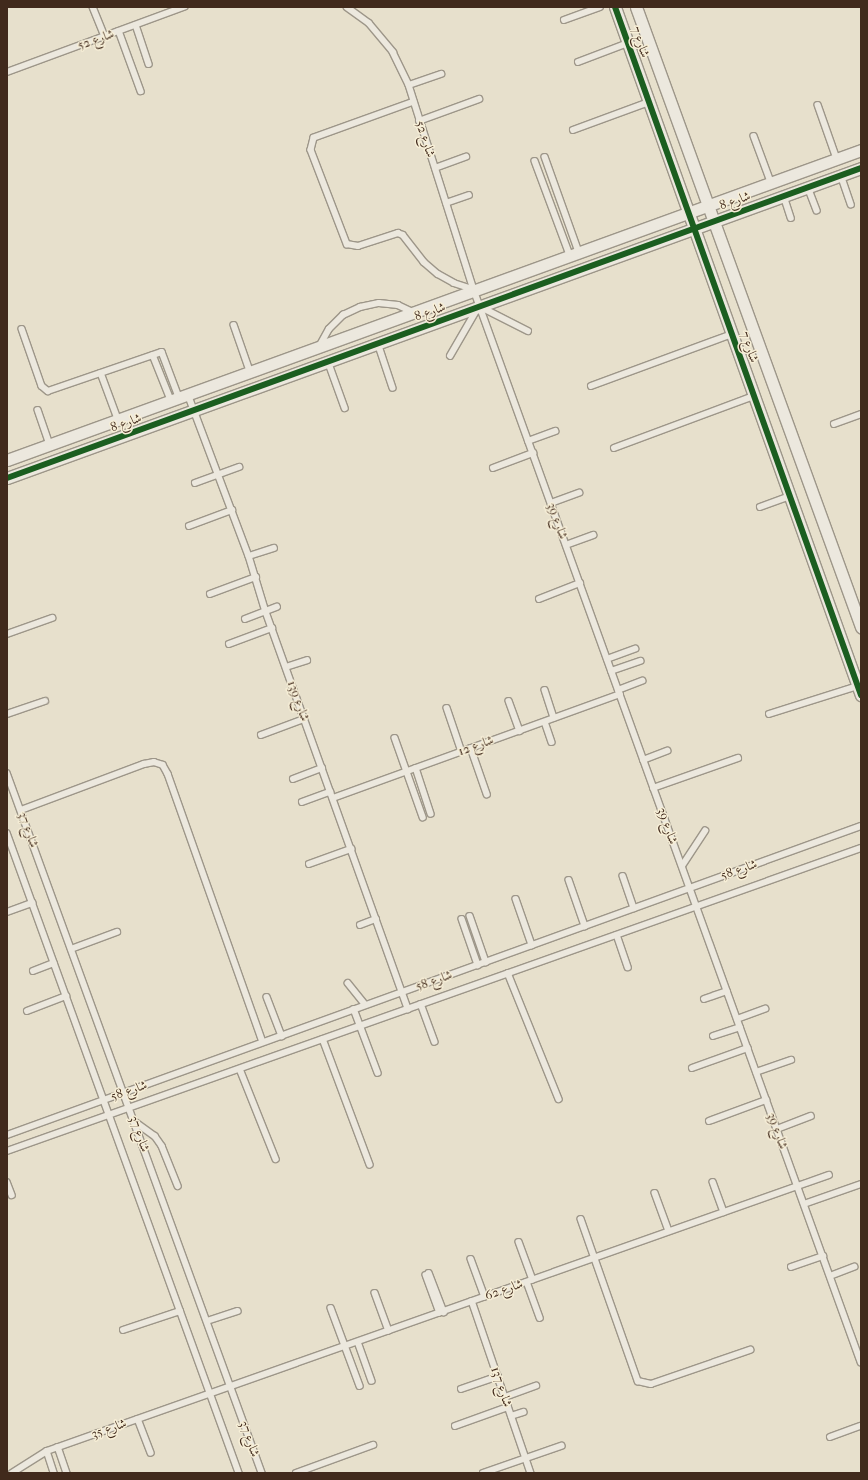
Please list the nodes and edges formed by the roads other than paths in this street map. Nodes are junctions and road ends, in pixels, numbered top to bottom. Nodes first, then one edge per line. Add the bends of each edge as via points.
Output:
1 (93, 7) edge
2 (184, 7) edge
3 (347, 7) edge
4 (600, 7) edge
5 (615, 7) edge
6 (636, 7) edge
7 (564, 20) dead end
8 (136, 25) junction
9 (119, 31) junction
10 (105, 37) junction
11 (628, 43) junction
12 (578, 62) dead end
13 (149, 64) dead end
14 (7, 72) edge
15 (441, 74) dead end
16 (409, 85) junction
17 (141, 91) dead end
18 (479, 99) dead end
19 (414, 102) junction
20 (649, 102) junction
21 (818, 105) dead end
22 (419, 121) junction
23 (573, 130) dead end
24 (754, 136) dead end
25 (861, 150) edge
26 (466, 157) dead end
27 (545, 157) dead end
28 (837, 159) junction
29 (535, 161) dead end
30 (435, 168) junction
31 (861, 168) edge
32 (841, 175) junction
33 (771, 182) junction
34 (808, 187) junction
35 (469, 194) dead end
36 (784, 195) junction
37 (446, 203) junction
38 (851, 204) dead end
39 (708, 205) junction
40 (817, 210) dead end
41 (689, 212) junction
42 (791, 218) dead end
43 (713, 221) junction
44 (694, 228) junction
45 (575, 254) junction
46 (474, 290) junction
47 (479, 306) junction
48 (415, 313) junction
49 (234, 325) dead end
50 (22, 329) dead end
51 (528, 331) dead end
52 (732, 334) junction
53 (378, 343) junction
54 (320, 345) junction
55 (154, 355) junction
56 (450, 356) dead end
57 (328, 361) junction
58 (250, 371) junction
59 (102, 373) junction
60 (591, 386) dead end
61 (394, 388) dead end
62 (754, 396) junction
63 (179, 397) junction
64 (345, 408) dead end
65 (38, 410) dead end
66 (194, 410) junction
67 (861, 414) edge
68 (118, 420) junction
69 (834, 424) dead end
70 (555, 431) dead end
71 (528, 441) junction
72 (50, 444) junction
73 (614, 448) dead end
74 (532, 453) junction
75 (7, 460) edge
76 (239, 467) dead end
77 (493, 468) dead end
78 (218, 475) junction
79 (7, 478) edge
80 (195, 483) dead end
81 (579, 493) dead end
82 (790, 496) junction
83 (551, 503) junction
84 (760, 507) dead end
85 (232, 510) junction
86 (189, 526) dead end
87 (593, 535) dead end
88 (566, 545) junction
89 (274, 548) dead end
90 (249, 556) junction
91 (256, 577) junction
92 (580, 584) junction
93 (210, 594) dead end
94 (539, 599) dead end
95 (277, 607) dead end
96 (266, 612) junction
97 (52, 618) dead end
98 (245, 619) dead end
99 (861, 627) edge
100 (272, 628) junction
101 (7, 634) edge
102 (229, 644) dead end
103 (635, 649) dead end
104 (607, 659) junction
105 (307, 660) dead end
106 (640, 661) dead end
107 (286, 667) junction
108 (611, 671) junction
109 (642, 681) dead end
110 (545, 690) dead end
111 (859, 690) edge
112 (619, 692) junction
113 (45, 701) dead end
114 (509, 701) dead end
115 (447, 708) dead end
116 (7, 714) edge
117 (769, 714) dead end
118 (554, 718) junction
119 (304, 719) junction
120 (545, 722) junction
121 (520, 731) junction
122 (261, 735) dead end
123 (395, 738) dead end
124 (552, 742) dead end
125 (471, 748) junction
126 (667, 751) dead end
127 (462, 752) junction
128 (738, 758) dead end
129 (643, 760) junction
130 (322, 768) junction
131 (416, 768) junction
132 (408, 771) junction
133 (7, 773) edge
134 (293, 779) dead end
135 (654, 788) junction
136 (330, 792) junction
137 (487, 794) dead end
138 (333, 798) junction
139 (302, 802) dead end
140 (21, 810) junction
141 (432, 814) dead end
142 (423, 816) dead end
143 (861, 826) edge
144 (705, 831) dead end
145 (7, 833) edge
146 (861, 848) edge
147 (351, 849) junction
148 (309, 864) dead end
149 (682, 866) junction
150 (623, 876) dead end
151 (569, 880) dead end
152 (690, 888) junction
153 (516, 899) dead end
154 (32, 903) junction
155 (697, 906) junction
156 (634, 908) junction
157 (7, 912) edge
158 (470, 916) dead end
159 (376, 919) junction
160 (462, 920) dead end
161 (360, 925) dead end
162 (585, 926) junction
163 (117, 932) dead end
164 (617, 935) junction
165 (532, 945) junction
166 (71, 949) junction
167 (486, 962) junction
168 (54, 963) junction
169 (478, 965) junction
170 (628, 967) dead end
171 (33, 971) dead end
172 (508, 973) junction
173 (348, 983) dead end
174 (727, 991) junction
175 (402, 992) junction
176 (66, 996) junction
177 (267, 997) dead end
178 (704, 999) dead end
179 (421, 1004) junction
180 (366, 1005) junction
181 (354, 1009) junction
182 (408, 1009) junction
183 (765, 1009) dead end
184 (27, 1011) dead end
185 (737, 1019) junction
186 (360, 1026) junction
187 (740, 1027) junction
188 (282, 1036) junction
189 (714, 1036) dead end
190 (323, 1039) junction
191 (263, 1042) junction
192 (435, 1042) dead end
193 (748, 1048) junction
194 (791, 1060) dead end
195 (692, 1068) dead end
196 (240, 1069) junction
197 (756, 1072) junction
198 (378, 1073) dead end
199 (124, 1093) junction
200 (104, 1100) junction
201 (558, 1100) dead end
202 (766, 1100) junction
203 (129, 1108) junction
204 (109, 1115) junction
205 (811, 1116) dead end
206 (134, 1121) junction
207 (709, 1121) dead end
208 (777, 1129) junction
209 (7, 1135) edge
210 (7, 1152) edge
211 (276, 1159) dead end
212 (370, 1165) dead end
213 (829, 1174) dead end
214 (7, 1182) edge
215 (713, 1182) dead end
216 (861, 1184) edge
217 (178, 1186) dead end
218 (797, 1186) junction
219 (655, 1194) dead end
220 (12, 1195) dead end
221 (804, 1204) junction
222 (724, 1212) junction
223 (581, 1219) dead end
224 (669, 1231) junction
225 (519, 1242) dead end
226 (823, 1256) junction
227 (595, 1258) junction
228 (471, 1260) dead end
229 (791, 1267) dead end
230 (854, 1267) dead end
231 (428, 1274) dead end
232 (830, 1276) junction
233 (530, 1281) junction
234 (375, 1293) dead end
235 (485, 1297) junction
236 (472, 1302) junction
237 (331, 1308) dead end
238 (180, 1311) junction
239 (238, 1311) dead end
240 (442, 1312) junction
241 (540, 1318) dead end
242 (207, 1321) junction
243 (123, 1330) dead end
244 (389, 1331) junction
245 (358, 1342) junction
246 (345, 1347) junction
247 (750, 1350) dead end
248 (861, 1362) edge
249 (498, 1376) junction
250 (372, 1381) dead end
251 (360, 1386) dead end
252 (536, 1386) dead end
253 (231, 1387) junction
254 (461, 1389) dead end
255 (210, 1395) junction
256 (505, 1397) junction
257 (508, 1407) junction
258 (524, 1412) dead end
259 (511, 1416) junction
260 (138, 1419) junction
261 (455, 1426) dead end
262 (861, 1426) edge
263 (830, 1437) dead end
264 (373, 1445) dead end
265 (562, 1446) dead end
266 (58, 1447) junction
267 (47, 1452) junction
268 (151, 1453) dead end
269 (526, 1458) junction
270 (12, 1473) edge
271 (54, 1473) edge
272 (67, 1473) edge
273 (239, 1473) edge
274 (262, 1473) edge
275 (296, 1473) edge
276 (483, 1473) edge
277 (529, 1473) edge

1 - 10 lane
2 - 8 lane, شارع 52
3 - 16 lane, شارع 52 via 369,23 393,52
4 - 7 lane
5 - 11 street, شارع 7
6 - 39 street, شارع 7
8 - 9 lane, شارع 52
8 - 13 lane
9 - 10 lane, شارع 52
9 - 17 lane
10 - 14 lane, شارع 52
11 - 12 lane
11 - 20 street, شارع 7
15 - 16 lane
16 - 19 lane, شارع 52
18 - 22 lane
19 - 22 lane, شارع 52
19 - 46 lane via 314,138 310,150 347,244 358,246 398,233 403,235 424,262 438,274
20 - 23 lane
20 - 41 street, شارع 7
21 - 28 lane
22 - 30 lane, شارع 52
24 - 33 lane
25 - 28 street, شارع 8
26 - 30 lane
27 - 45 lane
28 - 33 street, شارع 8
29 - 45 lane
30 - 37 lane, شارع 52
31 - 32 street, شارع 8
32 - 34 street, شارع 8
32 - 38 lane
33 - 39 street, شارع 8
34 - 36 street, شارع 8
34 - 40 lane
35 - 37 lane
36 - 42 lane
36 - 43 street, شارع 8
37 - 46 lane, شارع 52
39 - 41 street, شارع 8
39 - 43 street, شارع 7
41 - 44 street, شارع 7
41 - 45 street, شارع 8
43 - 44 street, شارع 8
43 - 99 street, شارع 7
44 - 47 street, شارع 8
44 - 52 street, شارع 7
45 - 46 street, شارع 8
46 - 47 lane, شارع 39
46 - 48 street, شارع 8
47 - 51 lane
47 - 53 street, شارع 8
47 - 56 lane
47 - 71 lane, شارع 39
48 - 54 street, شارع 8
48 - 54 lane via 398,305 379,303 360,306 338,320 329,329
49 - 58 lane
50 - 59 lane via 45,389 50,391
52 - 60 lane
52 - 62 street, شارع 7
53 - 57 street, شارع 8
53 - 61 lane
54 - 58 street, شارع 8
55 - 59 lane
55 - 63 lane
55 - 63 lane via 162,352
57 - 64 lane
57 - 66 street, شارع 8
58 - 63 street, شارع 8
59 - 68 lane
62 - 73 lane
62 - 82 street, شارع 7
63 - 66 lane, شارع 139
63 - 68 street, شارع 8
65 - 72 lane
66 - 78 lane, شارع 139
66 - 79 street, شارع 8
67 - 69 lane
68 - 72 street, شارع 8
70 - 71 lane
71 - 74 lane, شارع 39
72 - 75 street, شارع 8
74 - 77 lane
74 - 83 lane, شارع 39
76 - 78 lane
78 - 80 lane
78 - 85 lane, شارع 139
81 - 83 lane
82 - 84 lane
82 - 111 street, شارع 7
83 - 88 lane, شارع 39
85 - 86 lane
85 - 90 lane, شارع 139
87 - 88 lane
88 - 92 lane, شارع 39
89 - 90 lane
90 - 91 lane, شارع 139
91 - 93 lane
91 - 96 lane, شارع 139
92 - 94 lane
92 - 104 lane, شارع 39
95 - 96 lane
96 - 98 lane
96 - 100 lane, شارع 139
97 - 101 lane
100 - 102 lane
100 - 107 lane, شارع 139
103 - 104 lane
104 - 108 lane, شارع 39
105 - 107 lane
106 - 108 lane
107 - 119 lane, شارع 139
108 - 112 lane, شارع 39
109 - 112 lane, شارع 12
110 - 118 lane
111 - 117 lane
112 - 118 lane, شارع 12
112 - 129 lane, شارع 39
113 - 116 lane
114 - 121 lane
115 - 127 lane
118 - 120 lane, شارع 12
119 - 122 lane
119 - 130 lane, شارع 139
120 - 121 lane, شارع 12
120 - 124 lane
121 - 125 lane, شارع 12
123 - 132 lane
125 - 127 lane, شارع 12
125 - 137 lane
126 - 129 lane
127 - 131 lane, شارع 12
128 - 135 lane
129 - 135 lane, شارع 39
130 - 134 lane
130 - 136 lane, شارع 139
131 - 132 lane, شارع 12
131 - 141 lane
132 - 138 lane, شارع 12
132 - 142 lane
133 - 140 lane, شارع 37
135 - 149 lane, شارع 39
136 - 138 lane, شارع 139
136 - 139 lane
138 - 147 lane, شارع 139
140 - 166 lane, شارع 37
140 - 191 lane via 144,764 154,762 163,765
143 - 152 lane, شارع 58
144 - 149 lane
145 - 154 lane, شارع 37
146 - 155 lane, شارع 58
147 - 148 lane
147 - 159 lane, شارع 139
149 - 152 lane, شارع 39
150 - 156 lane
151 - 162 lane
152 - 155 lane, شارع 39
152 - 156 lane, شارع 58
153 - 165 lane
154 - 157 lane
154 - 168 lane, شارع 37
155 - 164 lane, شارع 58
155 - 174 lane, شارع 39
156 - 162 lane, شارع 58
158 - 167 lane
159 - 161 lane
159 - 175 lane, شارع 139
160 - 169 lane
162 - 165 lane, شارع 58
163 - 166 lane
164 - 170 lane
164 - 172 lane, شارع 58
165 - 167 lane, شارع 58
166 - 199 lane, شارع 37
167 - 169 lane, شارع 58
168 - 171 lane
168 - 176 lane, شارع 37
169 - 175 lane, شارع 58
172 - 179 lane, شارع 58
172 - 201 lane
173 - 180 lane
174 - 178 lane
174 - 185 lane, شارع 39
175 - 180 lane, شارع 58
175 - 182 lane, شارع 139
176 - 184 lane
176 - 200 lane, شارع 37
177 - 188 lane
179 - 182 lane, شارع 58
179 - 192 lane
180 - 181 lane, شارع 58
181 - 186 lane
181 - 188 lane, شارع 58
182 - 186 lane, شارع 58
183 - 185 lane
185 - 187 lane, شارع 39
186 - 190 lane, شارع 58
186 - 198 lane
187 - 189 lane
187 - 193 lane, شارع 39
188 - 191 lane, شارع 58
190 - 196 lane, شارع 58
190 - 212 lane
191 - 199 lane, شارع 58
193 - 195 lane
193 - 197 lane, شارع 39
194 - 197 lane
196 - 203 lane, شارع 58
196 - 211 lane
197 - 202 lane, شارع 39
199 - 200 lane, شارع 58
199 - 203 lane, شارع 37
200 - 204 lane, شارع 37
200 - 209 lane, شارع 58
202 - 207 lane
202 - 208 lane, شارع 39
203 - 204 lane, شارع 58
203 - 206 lane, شارع 37
204 - 210 lane, شارع 58
204 - 238 lane, شارع 37
205 - 208 lane
206 - 217 lane via 150,1132 162,1146
206 - 242 lane, شارع 37
208 - 218 lane, شارع 39
213 - 218 lane, شارع 62
214 - 220 lane
215 - 222 lane
216 - 221 lane
218 - 221 lane, شارع 39
218 - 222 lane, شارع 62
219 - 224 lane
221 - 226 lane, شارع 39
222 - 224 lane, شارع 62
223 - 227 lane
224 - 227 lane, شارع 62
225 - 233 lane
226 - 229 lane
226 - 232 lane, شارع 39
227 - 233 lane, شارع 62
227 - 247 lane via 638,1381 651,1384
228 - 235 lane
230 - 232 lane
231 - 240 lane
232 - 248 lane, شارع 39
233 - 235 lane, شارع 62
233 - 241 lane
234 - 244 lane
235 - 236 lane, شارع 62
236 - 240 lane, شارع 62
236 - 249 lane, شارع 137
237 - 246 lane
238 - 243 lane
238 - 255 lane, شارع 37
239 - 242 lane
240 - 244 lane, شارع 62
242 - 253 lane, شارع 37
244 - 245 lane, شارع 62
245 - 246 lane, شارع 62
245 - 250 lane
246 - 251 lane
246 - 253 lane, شارع 62
249 - 254 lane
249 - 256 lane, شارع 137
252 - 256 lane
253 - 255 lane, شارع 62
253 - 274 lane, شارع 37
255 - 260 lane, شارع 35
255 - 273 lane, شارع 37
256 - 257 lane, شارع 137
257 - 259 lane, شارع 137
257 - 261 lane
258 - 259 lane
259 - 269 lane, شارع 137
260 - 266 lane, شارع 35
260 - 268 lane
262 - 263 lane
264 - 275 lane
265 - 269 lane
266 - 267 lane, شارع 35
266 - 272 lane
267 - 270 lane, شارع 35
267 - 271 lane
269 - 276 lane
269 - 277 lane, شارع 137

